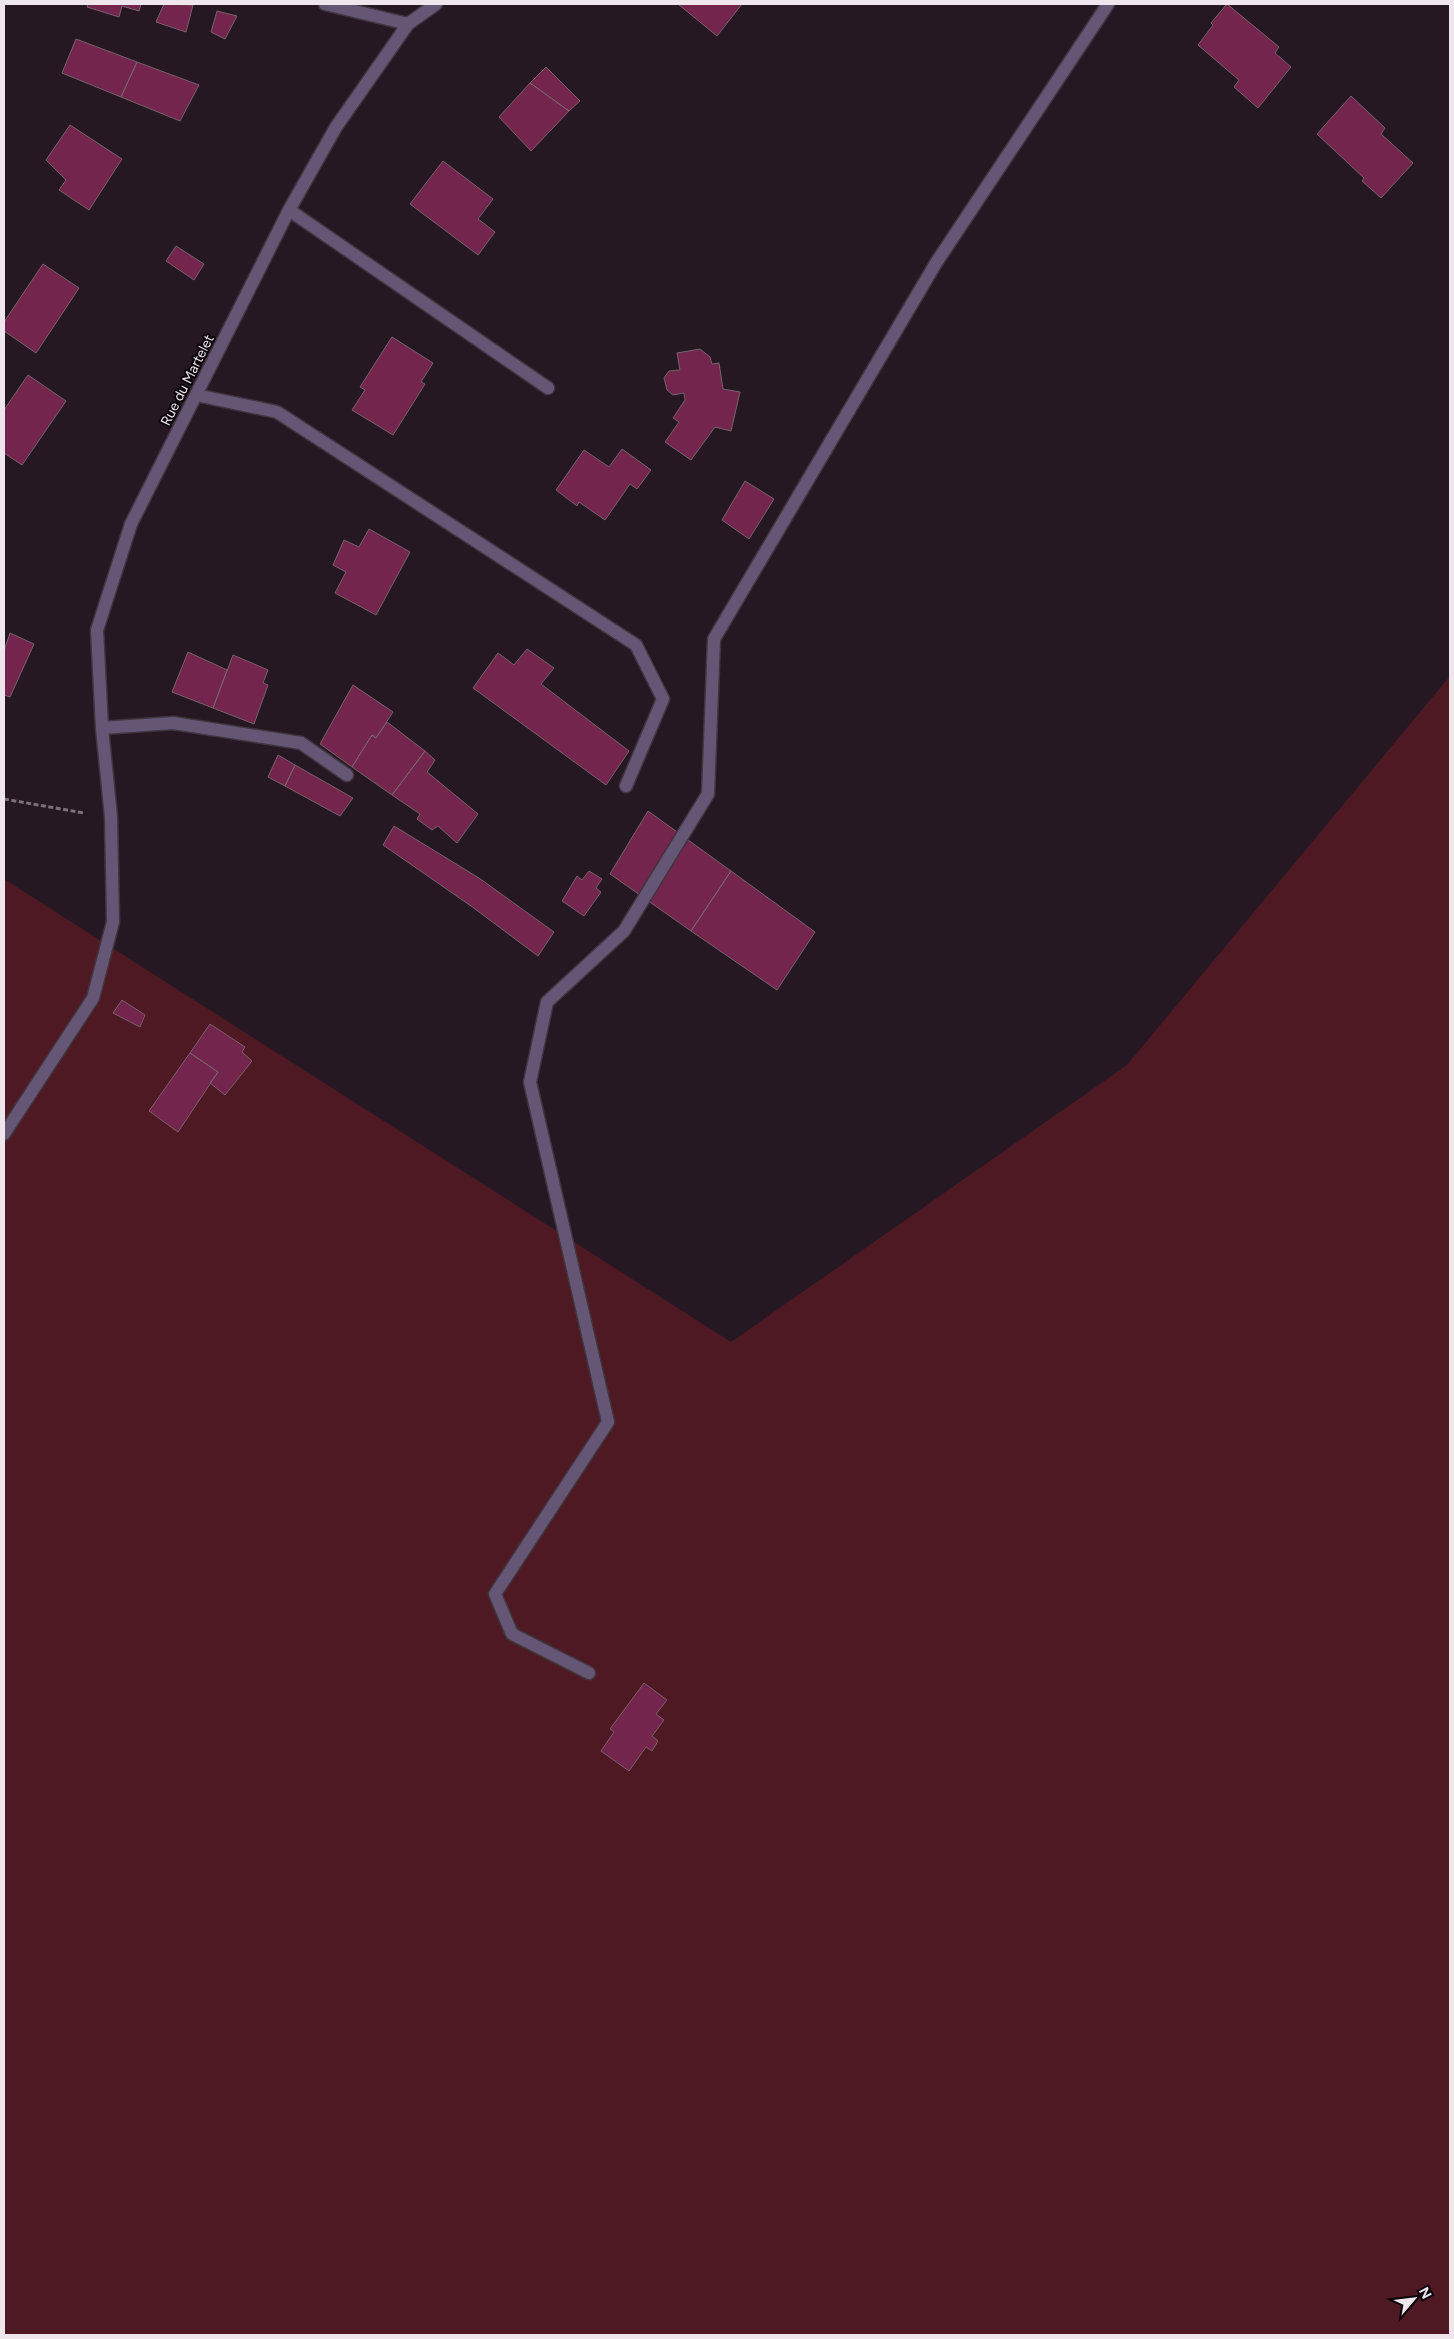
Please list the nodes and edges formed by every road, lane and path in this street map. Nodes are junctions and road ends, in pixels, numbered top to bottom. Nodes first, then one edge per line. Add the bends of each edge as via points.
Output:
1 (325, 4) edge
2 (436, 4) edge
3 (1108, 4) edge
4 (408, 24) junction
5 (290, 210) junction
6 (548, 388) dead end
7 (196, 395) junction
8 (102, 728) junction
9 (346, 775) dead end
10 (626, 786) dead end
11 (4, 799) edge
12 (111, 818) junction
13 (4, 1134) edge
14 (589, 1673) dead end

1 - 4 street
2 - 4 street, Rue du Martelet
3 - 14 street via 936,263 714,639 708,794 624,930 546,1002 530,1082 608,1422 495,1594 512,1634
4 - 5 street, Rue du Martelet via 336,127
5 - 6 street
5 - 7 street, Rue du Martelet
7 - 8 street, Rue du Martelet via 131,524 97,630
7 - 10 street via 277,412 636,645 663,699
8 - 9 street via 173,723 301,743
8 - 12 street, Rue du Martelet
11 - 12 path
12 - 13 street, Rue du Martelet via 113,922 93,998

